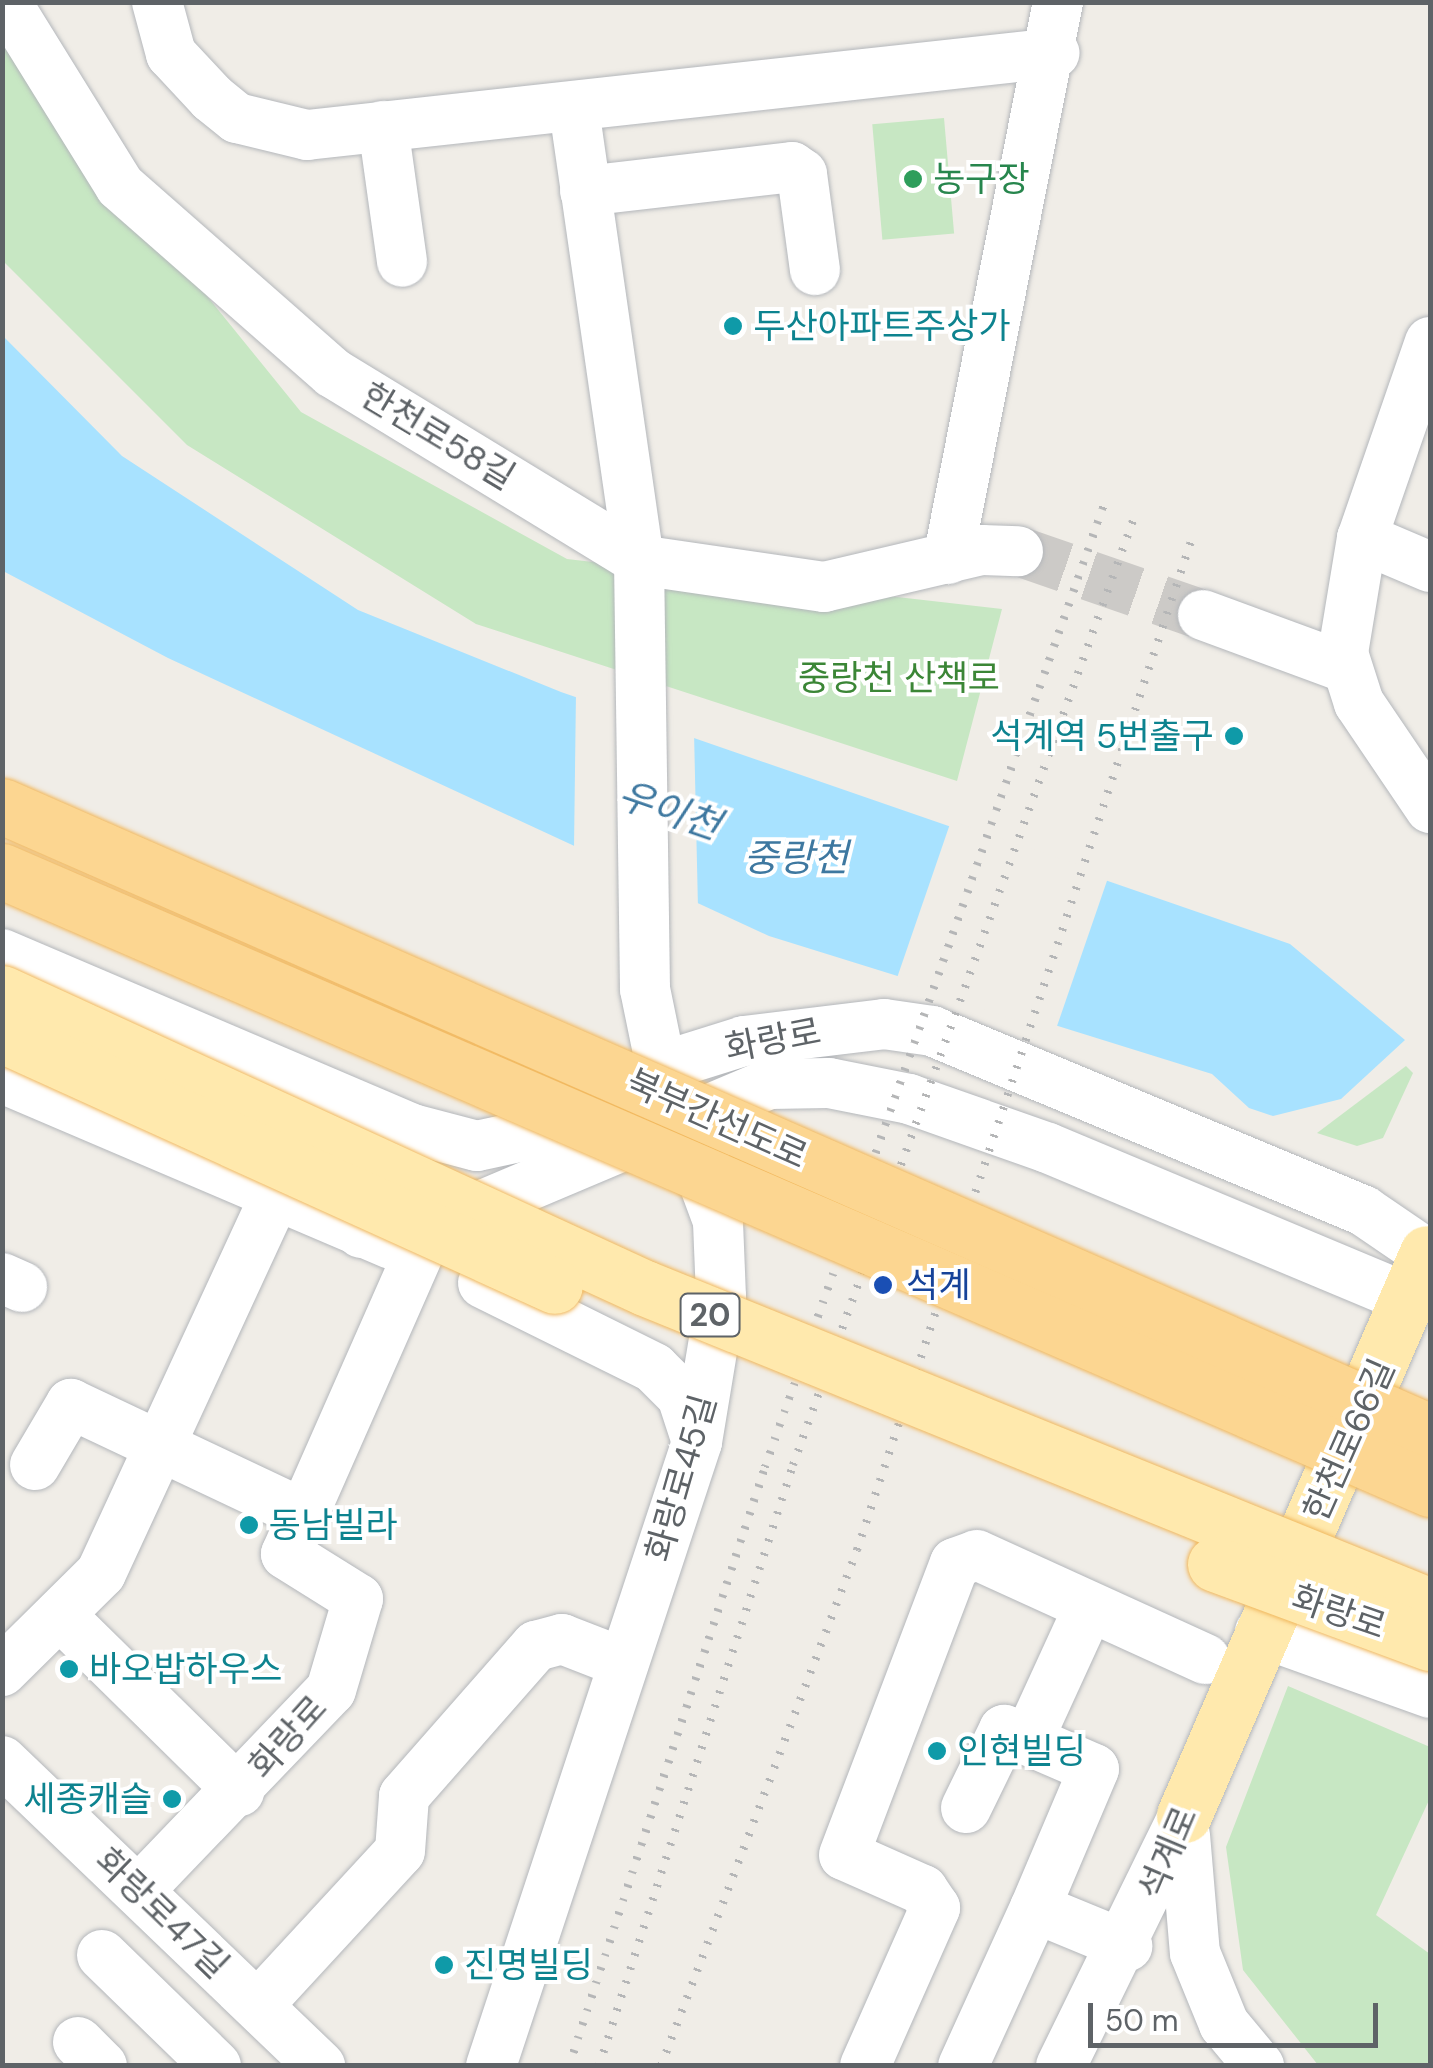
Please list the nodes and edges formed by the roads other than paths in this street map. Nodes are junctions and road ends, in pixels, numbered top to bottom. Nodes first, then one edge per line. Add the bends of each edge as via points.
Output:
1 (6, 2) edge
2 (157, 2) edge
3 (1058, 2) edge
4 (1055, 52) junction
5 (574, 108) junction
6 (382, 126) junction
7 (585, 191) junction
8 (402, 262) dead end
9 (815, 270) dead end
10 (1430, 345) edge
11 (1362, 538) junction
12 (1018, 551) tunnel mouth
13 (948, 558) junction
14 (639, 560) junction
15 (1430, 567) edge
16 (1203, 615) tunnel mouth
17 (1344, 667) junction
18 (2, 806) edge
19 (1430, 808) edge
20 (2, 871) edge
21 (2, 954) edge
22 (2, 994) edge
23 (2, 1035) edge
24 (661, 1067) junction
25 (2, 1078) edge
26 (330, 1093) junction
27 (678, 1116) junction
28 (274, 1198) junction
29 (361, 1233) junction
30 (419, 1254) junction
31 (1424, 1263) edge
32 (1430, 1432) edge
33 (697, 1442) junction
34 (162, 1447) junction
35 (34, 1465) dead end
36 (1430, 1489) edge
37 (304, 1514) junction
38 (1430, 1606) edge
39 (1089, 1607) junction
40 (61, 1616) junction
41 (1260, 1632) junction
42 (1430, 1643) edge
43 (9, 1652) edge
44 (1205, 1659) dead end
45 (624, 1663) junction
46 (1430, 1693) edge
47 (1029, 1738) junction
48 (2, 1761) edge
49 (240, 1791) junction
50 (966, 1808) dead end
51 (1184, 1815) junction
52 (139, 1890) junction
53 (1035, 1908) junction
54 (1127, 1946) junction
55 (102, 1956) dead end
56 (258, 2005) junction
57 (1080, 2054) edge
58 (316, 2064) edge
59 (216, 2066) edge
60 (491, 2066) edge
61 (865, 2066) edge
62 (963, 2066) edge
63 (1259, 2066) edge

1 - 14 street, 한천로58길 via 120,186 333,373
2 - 6 street via 171,54 212,98 272,130
3 - 4 street
4 - 5 street
4 - 13 street
5 - 6 street
5 - 7 street, 화랑로45길
6 - 8 street
7 - 9 street via 792,166 802,174
7 - 14 street, 화랑로45길
10 - 11 street
11 - 15 street
11 - 17 street
12 - 13 street, 한천로58길
13 - 14 street, 한천로58길 via 824,587
14 - 24 street, 화랑로45길 via 645,964
16 - 17 street
17 - 19 street
18 - 32 highway, 북부간선도로, bridge
20 - 36 highway, 북부간선도로, bridge
21 - 26 street, 화랑로
22 - 38 main road, 화랑로 / 20, bridge via 645,1288
23 - 42 main road, 화랑로 / 20, bridge via 668,1336 1330,1612
24 - 26 street, 화랑로 via 533,1134 477,1146
24 - 27 street, 화랑로45길
24 - 31 street, 화랑로 via 814,1030 932,1032 1364,1211
25 - 28 street
26 - 28 street via 345,1127 338,1161
27 - 29 street, 화랑로 via 478,1207
27 - 31 street, 화랑로 via 769,1084 909,1099
27 - 33 street, 화랑로45길 via 718,1220 722,1297
28 - 29 street
28 - 34 street
29 - 30 street
30 - 33 street via 654,1368 682,1396
30 - 37 street, 화랑로
31 - 41 main road, 한천로66길
33 - 45 street, 화랑로45길
34 - 35 street via 66,1404
34 - 37 street
34 - 40 street via 100,1573
37 - 49 street, 화랑로 via 288,1560 358,1604 326,1702
39 - 44 street
39 - 47 street
39 - 61 street via 977,1556 960,1557 844,1855 924,1890 935,1908
40 - 43 street
40 - 49 street
41 - 46 street, 화랑로
41 - 51 main road, 석계로
45 - 56 street via 562,1639 536,1646 404,1796 400,1851
45 - 60 street, 화랑로45길
47 - 50 street via 1002,1732
47 - 53 street via 1094,1770
48 - 52 street, 화랑로47길
49 - 52 street, 화랑로
51 - 54 street, 석계로
51 - 63 street via 1195,1953 1224,2024
52 - 56 street, 화랑로47길
53 - 54 street
53 - 62 street
54 - 57 street, 석계로
55 - 59 street
56 - 58 street, 화랑로47길

